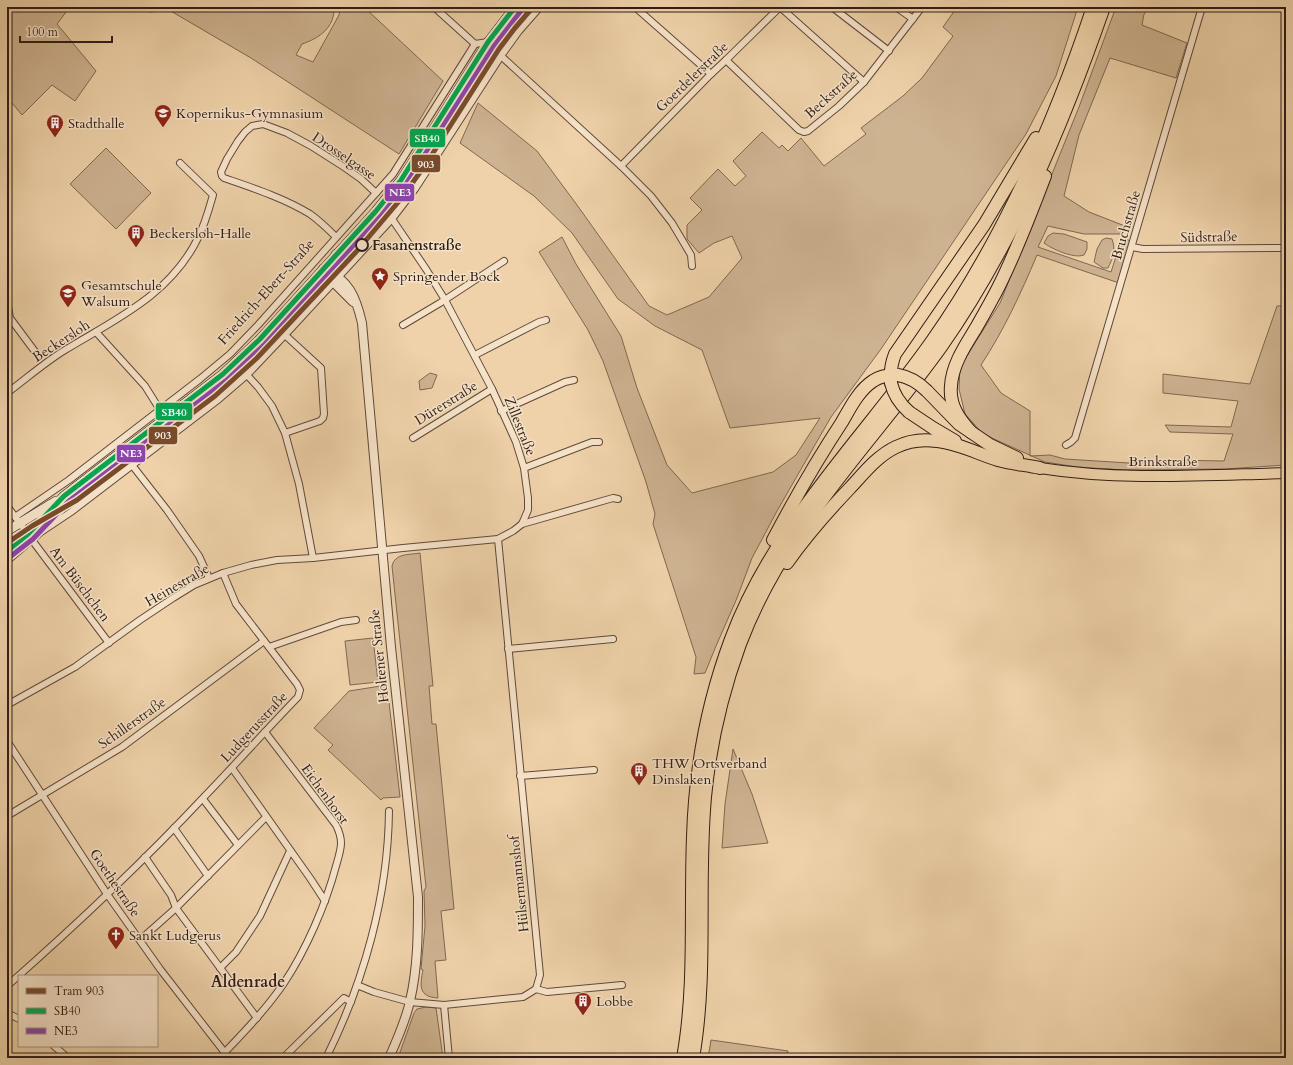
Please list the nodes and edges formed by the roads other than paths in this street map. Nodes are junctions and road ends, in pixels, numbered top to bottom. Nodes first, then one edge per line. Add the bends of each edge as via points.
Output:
1 (434, 7) edge
2 (515, 7) edge
3 (540, 7) edge
4 (635, 7) edge
5 (780, 7) edge
6 (832, 7) edge
7 (896, 7) edge
8 (922, 7) edge
9 (1094, 7) edge
10 (1104, 7) edge
11 (1202, 7) edge
12 (913, 19) junction
13 (488, 42) junction
14 (475, 44) junction
15 (889, 51) junction
16 (501, 56) junction
17 (726, 60) junction
18 (711, 74) junction
19 (864, 82) junction
20 (1055, 108) junction
21 (1060, 122) junction
22 (180, 163) dead end
23 (621, 166) junction
24 (376, 193) junction
25 (392, 219) junction
26 (336, 237) junction
27 (1132, 247) junction
28 (1286, 248) edge
29 (336, 254) junction
30 (504, 261) dead end
31 (692, 266) dead end
32 (323, 269) junction
33 (316, 276) junction
34 (334, 280) junction
35 (7, 300) edge
36 (445, 300) junction
37 (9, 318) edge
38 (546, 320) dead end
39 (403, 324) dead end
40 (96, 332) junction
41 (286, 335) junction
42 (36, 353) dead end
43 (474, 355) junction
44 (246, 375) junction
45 (893, 378) junction
46 (574, 380) dead end
47 (492, 390) junction
48 (7, 394) edge
49 (160, 410) junction
50 (501, 411) junction
51 (971, 432) junction
52 (284, 433) junction
53 (413, 438) dead end
54 (599, 442) dead end
55 (1066, 445) dead end
56 (970, 449) junction
57 (132, 465) junction
58 (524, 468) junction
59 (1040, 468) junction
60 (1286, 473) edge
61 (64, 496) junction
62 (618, 499) dead end
63 (7, 506) edge
64 (17, 520) junction
65 (522, 524) junction
66 (7, 531) edge
67 (30, 537) junction
68 (498, 539) junction
69 (382, 550) junction
70 (7, 551) edge
71 (313, 558) junction
72 (7, 561) edge
73 (222, 573) junction
74 (209, 578) junction
75 (753, 589) junction
76 (356, 620) dead end
77 (749, 622) junction
78 (613, 639) dead end
79 (264, 640) junction
80 (109, 643) junction
81 (269, 647) junction
82 (508, 649) junction
83 (7, 705) edge
84 (265, 732) junction
85 (7, 741) edge
86 (232, 768) junction
87 (594, 770) dead end
88 (520, 776) junction
89 (42, 795) junction
90 (203, 799) junction
91 (390, 811) dead end
92 (7, 816) edge
93 (266, 817) junction
94 (174, 828) junction
95 (238, 845) junction
96 (290, 851) junction
97 (145, 857) junction
98 (208, 876) junction
99 (107, 894) junction
100 (325, 901) junction
101 (176, 908) junction
102 (140, 940) junction
103 (696, 961) junction
104 (220, 968) junction
105 (19, 975) edge
106 (18, 976) edge
107 (357, 985) junction
108 (622, 985) dead end
109 (7, 986) edge
110 (695, 986) junction
111 (536, 989) junction
112 (351, 1002) junction
113 (410, 1002) junction
114 (444, 1005) junction
115 (7, 1013) edge
116 (18, 1018) edge
117 (257, 1018) junction
118 (55, 1047) edge
119 (225, 1052) junction
120 (68, 1058) edge
121 (229, 1058) edge
122 (283, 1058) edge
123 (326, 1058) edge
124 (389, 1058) edge
125 (449, 1058) edge
126 (682, 1058) edge
127 (693, 1058) edge

1 - 14 street
2 - 13 main road, Friedrich-Ebert-Straße
3 - 16 street
4 - 18 street
5 - 17 street, Goerdelerstraße
5 - 19 street
6 - 15 street
7 - 12 street
8 - 12 street, Beckstraße
9 - 20 highway
10 - 21 highway
11 - 27 street, Bruchstraße
12 - 15 street, Beckstraße
13 - 14 street
13 - 29 main road, Friedrich-Ebert-Straße via 401,180
14 - 24 street, Friedrich-Ebert-Straße via 408,153
15 - 19 street, Beckstraße
16 - 23 street
16 - 25 street via 415,189
17 - 18 street, Goerdelerstraße
17 - 19 street, Beckstraße via 804,132 839,106
18 - 23 street, Goerdelerstraße
20 - 45 highway via 984,225 901,343 891,364
20 - 75 highway via 998,234 956,307 916,364 816,490 771,556
21 - 51 highway via 1050,161 1018,245 952,375 953,405
21 - 77 highway via 1007,239 964,312 923,371 799,530
22 - 40 street, Beckersloh via 213,195 198,239 160,288 138,306
23 - 31 street via 651,196 672,223 691,255
24 - 26 street, Friedrich-Ebert-Straße
24 - 26 street, Drosselgasse via 344,167 293,136 263,124 252,126 238,141 221,172 224,178 284,200 311,215
25 - 34 street
25 - 36 street, Zillestraße
26 - 49 street, Friedrich-Ebert-Straße via 230,354
27 - 28 street, Südstraße
27 - 55 street, Bruchstraße via 1075,438
29 - 32 main road, Friedrich-Ebert-Straße
29 - 34 street
30 - 36 street
32 - 33 main road, Friedrich-Ebert-Straße
32 - 34 street, Holtener Straße
33 - 34 street
33 - 61 main road, Friedrich-Ebert-Straße via 260,339 223,374
34 - 41 street
34 - 69 street, Holtener Straße via 351,292 362,323
35 - 37 street
36 - 39 street
36 - 43 street, Zillestraße
37 - 42 street
38 - 43 street
40 - 48 street, Beckersloh via 64,350
40 - 49 street via 145,386
41 - 44 street
41 - 52 street via 321,368 324,414 320,421
43 - 47 street, Zillestraße
44 - 52 street via 266,398
44 - 57 street via 219,399
45 - 51 highway, bridge via 906,377 914,380 952,418
45 - 56 highway, bridge via 893,392 909,412
45 - 75 highway via 874,380 842,420 784,519 767,552
46 - 50 street
47 - 50 street, Zillestraße
47 - 53 street, Dürerstraße
49 - 64 street, Friedrich-Ebert-Straße
50 - 58 street, Zillestraße via 516,442
51 - 59 highway via 1003,452
52 - 71 street via 299,484
54 - 58 street via 592,442
56 - 59 highway via 999,460
56 - 77 highway via 938,441 916,441 896,447 877,460 831,508 795,552
57 - 67 street via 71,512
57 - 74 street via 199,556
58 - 65 street, Zillestraße via 528,510
59 - 60 main road, Brinkstraße via 1099,475
61 - 64 main road, Friedrich-Ebert-Straße
61 - 67 main road, Friedrich-Ebert-Straße
62 - 65 street via 613,498
63 - 64 street, Am Büschchen
64 - 66 main road, Friedrich-Ebert-Straße
64 - 67 street, Am Büschchen
65 - 68 street
67 - 70 main road, Friedrich-Ebert-Straße
67 - 72 street
67 - 80 street, Am Büschchen
68 - 69 street
68 - 82 street, Hülsermannshof
69 - 71 street, Heinestraße
69 - 113 street, Holtener Straße via 418,897 418,938
71 - 73 street, Heinestraße via 277,560
73 - 74 street, Heinestraße
73 - 79 street, Ludgerusstraße via 236,604
74 - 80 street, Heinestraße via 173,598
75 - 103 highway via 731,638 718,676 700,753 693,835
76 - 81 street via 341,622
77 - 103 highway via 728,678 710,756 705,798
78 - 82 street
79 - 81 street, Ludgerusstraße
79 - 89 street, Schillerstraße via 122,747
80 - 83 street, Heinestraße via 75,667
81 - 84 street, Ludgerusstraße via 300,690 298,696
82 - 88 street, Hülsermannshof
84 - 86 street, Ludgerusstraße
84 - 100 street, Eichenhorst via 340,834 339,854
85 - 89 street, Goethestraße
86 - 90 street, Ludgerusstraße
86 - 93 street
87 - 88 street
88 - 111 street, Hülsermannshof via 540,975
89 - 92 street, Schillerstraße
89 - 99 street, Goethestraße
90 - 94 street, Ludgerusstraße
90 - 95 street
91 - 107 street via 385,875 371,942
93 - 95 street
93 - 96 street
94 - 97 street, Ludgerusstraße
94 - 98 street
95 - 98 street
96 - 100 street
96 - 104 street via 260,916 236,952
97 - 99 street, Ludgerusstraße
97 - 101 street via 171,895
98 - 101 street
99 - 102 street, Goethestraße
99 - 105 street, Ludgerusstraße
100 - 117 street, Eichenhorst via 288,976
101 - 102 street
101 - 104 street
102 - 119 street, Goethestraße
103 - 110 highway
104 - 117 street
106 - 109 street, Ludgerusstraße
107 - 112 street
107 - 113 street
108 - 111 street via 547,992
110 - 126 highway
110 - 127 highway via 698,1018
111 - 114 street via 522,997
112 - 122 street via 344,998
112 - 123 street
113 - 114 street
113 - 124 street, Holtener Straße
114 - 125 street
115 - 116 street
117 - 119 street, Eichenhorst
118 - 120 street
119 - 121 street, Goethestraße

